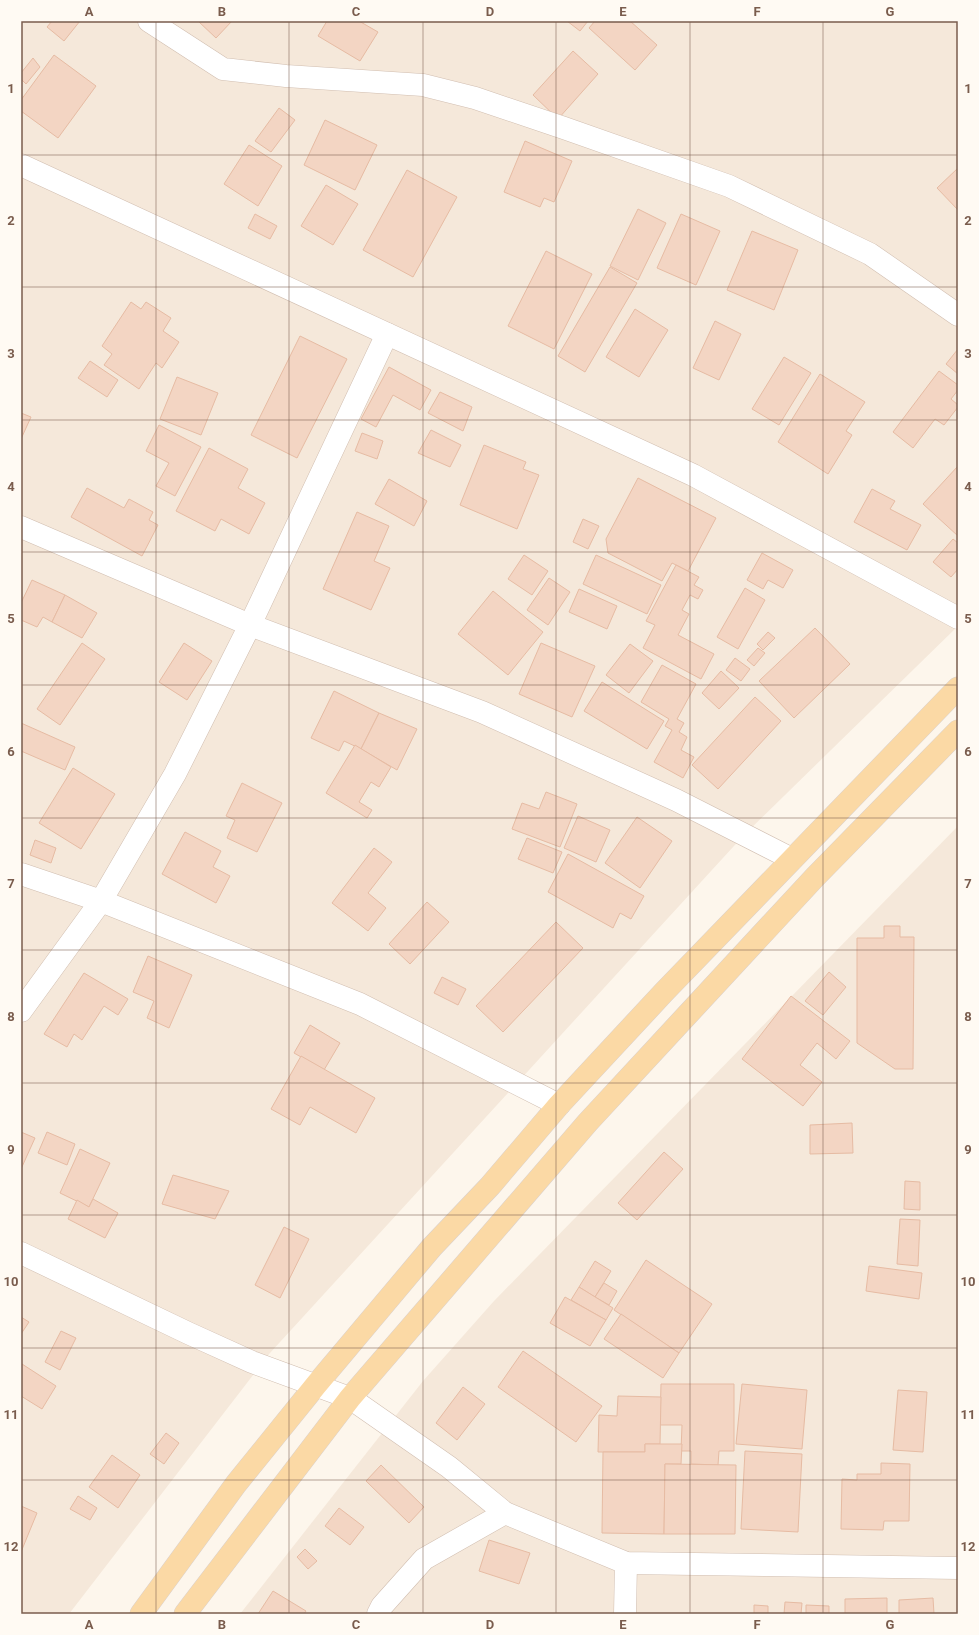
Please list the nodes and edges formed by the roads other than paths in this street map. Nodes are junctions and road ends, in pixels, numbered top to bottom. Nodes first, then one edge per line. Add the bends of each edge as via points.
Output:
1 (149, 21) edge
2 (21, 165) edge
3 (958, 315) edge
4 (387, 334) junction
5 (21, 527) edge
6 (958, 618) edge
7 (250, 625) junction
8 (958, 688) edge
9 (958, 731) edge
10 (792, 858) junction
11 (21, 874) edge
12 (101, 901) junction
13 (21, 1011) edge
14 (559, 1105) junction
15 (21, 1253) edge
16 (316, 1385) junction
17 (350, 1398) junction
18 (505, 1513) junction
19 (626, 1563) junction
20 (958, 1568) edge
21 (141, 1614) edge
22 (185, 1614) edge
23 (378, 1614) edge
24 (625, 1614) edge

1 - 3 street via 223,69 286,76 423,84 475,98 730,186 870,254
2 - 4 street
4 - 6 street via 693,475
4 - 7 street
5 - 7 street
7 - 10 street via 482,712 676,800
7 - 12 street via 175,774
8 - 10 main road
9 - 17 main road via 815,877 588,1122
10 - 14 main road
11 - 12 street
12 - 13 street
12 - 14 street via 360,1004
14 - 16 main road via 490,1186 432,1247
15 - 16 street via 252,1362
16 - 17 street
16 - 21 main road via 236,1484
17 - 18 street via 449,1467
17 - 22 main road
18 - 19 street
18 - 23 street via 424,1559 382,1606
19 - 20 street
19 - 24 street

